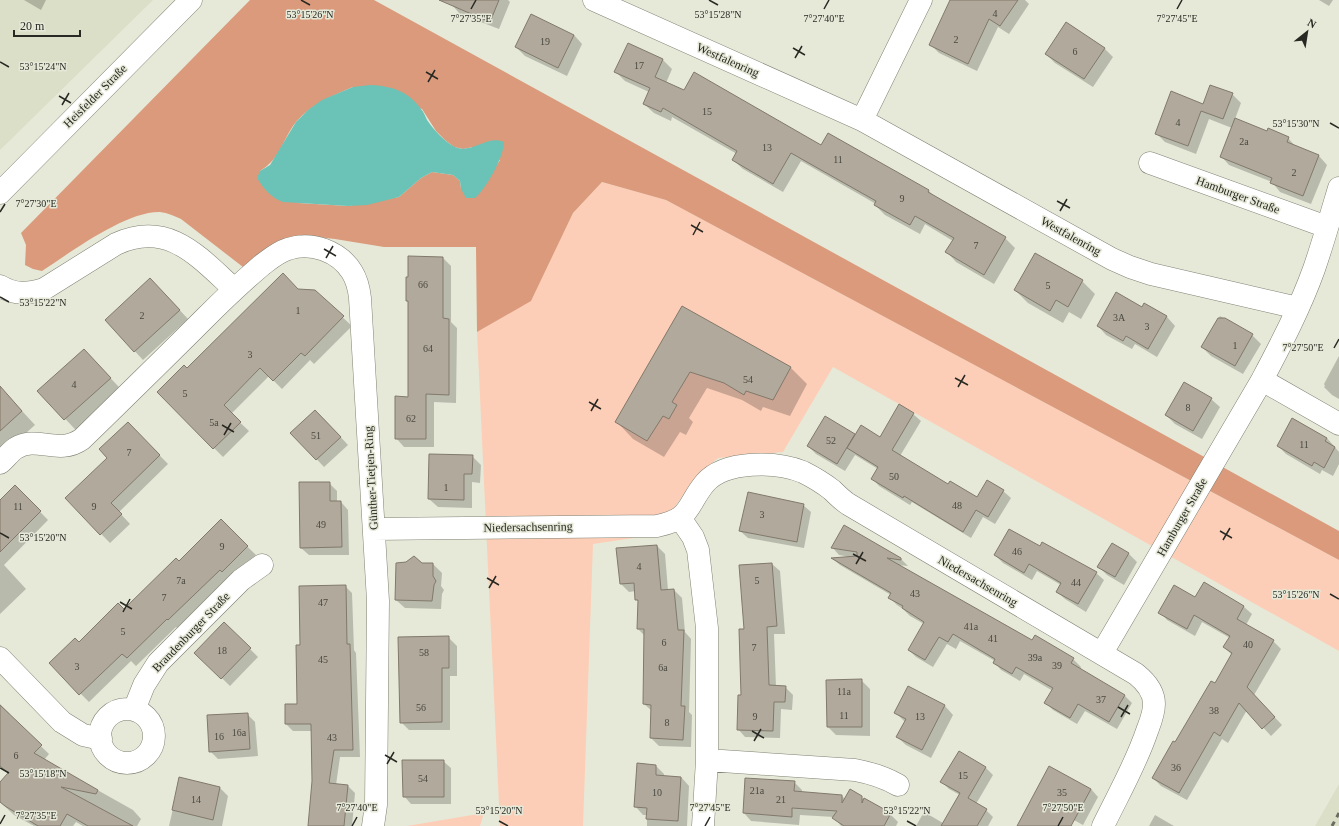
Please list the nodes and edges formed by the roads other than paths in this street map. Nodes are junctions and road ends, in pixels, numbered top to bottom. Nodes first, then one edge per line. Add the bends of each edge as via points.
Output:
1 (192, 0) edge
2 (594, 0) edge
3 (921, 0) edge
4 (862, 120) junction
5 (1150, 163) dead end
6 (1339, 188) edge
7 (0, 193) edge
8 (1327, 227) junction
9 (0, 286) edge
10 (234, 289) junction
11 (1298, 308) junction
12 (1262, 380) junction
13 (1339, 424) edge
14 (0, 464) edge
15 (680, 518) junction
16 (374, 529) junction
17 (262, 565) dead end
18 (1102, 653) junction
19 (0, 658) edge
20 (134, 710) junction
21 (101, 739) junction
22 (707, 760) junction
23 (898, 786) dead end
24 (373, 826) edge
25 (703, 826) edge
26 (1103, 826) edge

1 - 7 street, Heisfelder Straße
2 - 4 street, Westfalenring
3 - 4 street
4 - 11 street, Westfalenring via 1130,267
5 - 8 street, Hamburger Straße
6 - 8 street, Hamburger Straße
8 - 11 street, Hamburger Straße
9 - 10 street via 20,293 32,292 44,288 127,238 154,236 179,244
10 - 14 street, Günther-Tietjen-Ring via 82,439 62,447 38,444 21,446
10 - 16 street, Günther-Tietjen-Ring via 277,254 299,247 321,249 335,255 352,272 360,298
11 - 12 street, Hamburger Straße
12 - 13 street
12 - 18 street, Hamburger Straße
15 - 16 street, Niedersachsenring via 671,524 657,526
15 - 18 street, Niedersachsenring via 705,483 721,471 754,465 791,467 825,485 848,504
15 - 22 street via 694,537 698,550 707,628
16 - 24 street, Günther-Tietjen-Ring via 378,601 376,805
17 - 20 street, Brandenburger Straße via 241,580 158,663 144,684
18 - 26 street, Niedersachsenring via 1145,681 1154,705 1142,746
19 - 21 street via 62,722 83,735
20 - 21 street via 114,712 106,719
20 - 21 street via 148,719 154,734 150,750 145,756 130,762 114,759 107,754
22 - 23 street via 855,770 885,778
22 - 25 street

